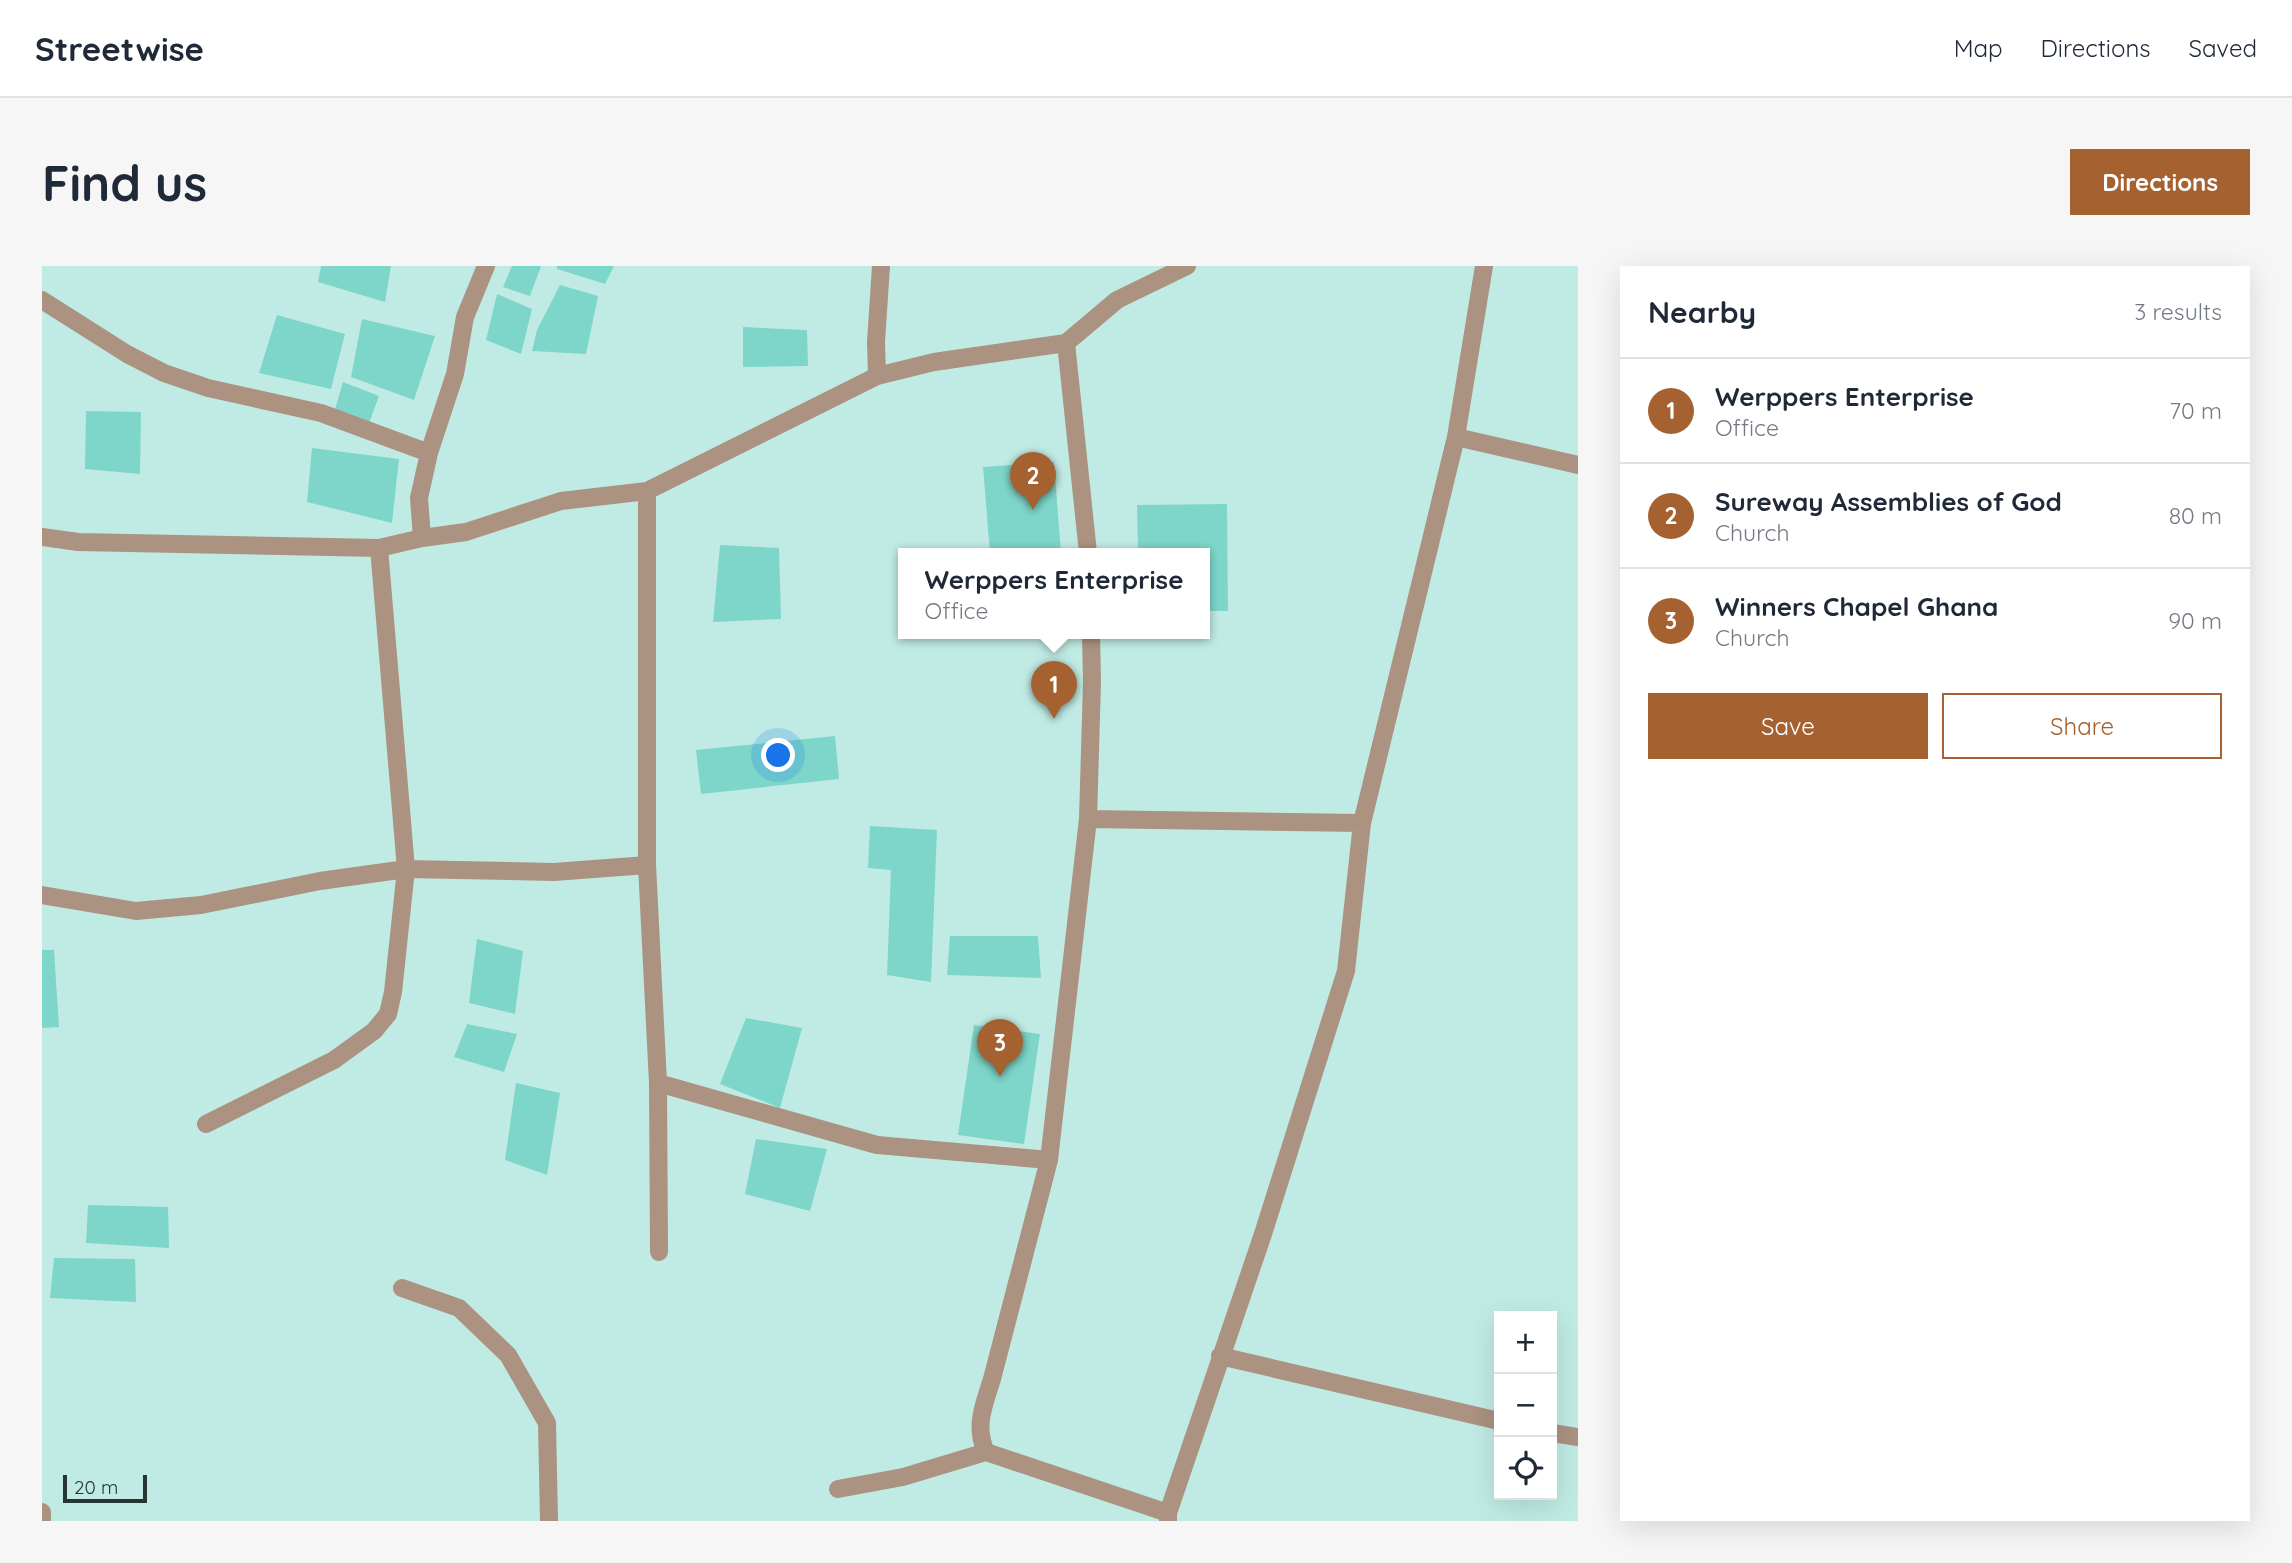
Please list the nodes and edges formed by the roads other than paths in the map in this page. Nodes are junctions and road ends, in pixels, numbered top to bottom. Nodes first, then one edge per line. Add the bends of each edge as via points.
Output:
1 (486, 266) edge
2 (881, 266) edge
3 (1187, 266) edge
4 (1484, 266) edge
5 (42, 300) edge
6 (1066, 343) junction
7 (877, 376) junction
8 (1456, 437) junction
9 (429, 453) junction
10 (1578, 465) edge
11 (647, 491) junction
12 (42, 537) edge
13 (422, 538) junction
14 (379, 548) junction
15 (1087, 548) edge
16 (1091, 639) edge
17 (1088, 818) junction
18 (1362, 823) junction
19 (647, 865) junction
20 (406, 869) junction
21 (42, 895) edge
22 (658, 1083) junction
23 (205, 1124) dead end
24 (1049, 1160) junction
25 (659, 1252) dead end
26 (402, 1288) dead end
27 (1220, 1356) junction
28 (1494, 1420) edge
29 (1557, 1434) edge
30 (1578, 1437) edge
31 (986, 1452) junction
32 (838, 1489) dead end
33 (42, 1512) edge
34 (1168, 1517) edge
35 (42, 1521) edge
36 (550, 1521) edge

1 - 9 street via 465,317 455,374
2 - 7 street
3 - 6 street via 1117,300
4 - 8 street
5 - 9 street via 164,373 208,388 321,413
6 - 7 street via 934,362
6 - 15 street
7 - 11 street
8 - 10 street
8 - 18 street
9 - 13 street via 419,498
11 - 13 street via 561,501 466,532
11 - 19 street
12 - 14 street via 78,542
13 - 14 street
14 - 20 street
16 - 17 street
17 - 18 street
17 - 24 street
18 - 27 street via 1346,971
19 - 20 street via 554,872
19 - 22 street
20 - 21 street via 201,905 136,911
20 - 23 street via 388,1014 374,1031 334,1060
22 - 24 street via 877,1145
22 - 25 street
24 - 31 street via 981,1414 979,1438
26 - 36 street via 459,1308 508,1355 547,1423
27 - 28 street
27 - 34 street
29 - 30 street
31 - 32 street via 903,1477
31 - 34 street
33 - 35 street

